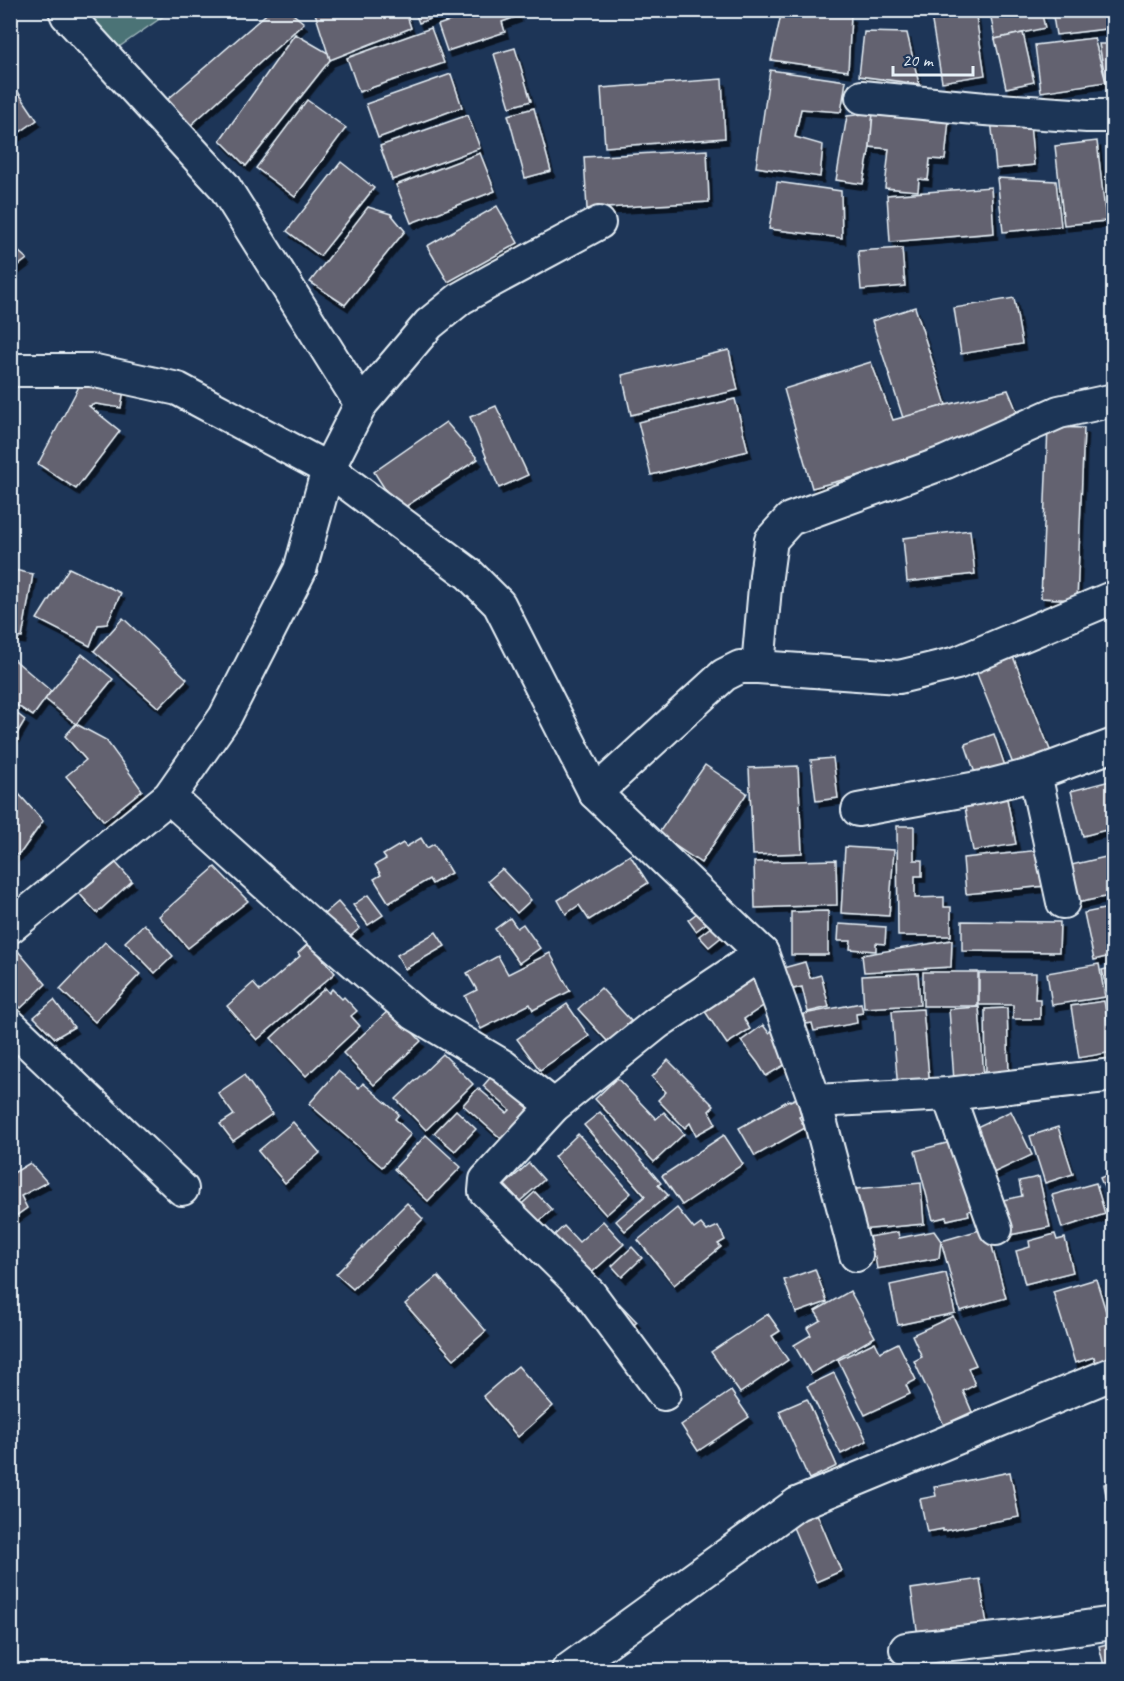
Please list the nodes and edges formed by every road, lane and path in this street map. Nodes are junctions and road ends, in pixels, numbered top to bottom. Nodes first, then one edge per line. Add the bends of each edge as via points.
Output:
1 (65, 10) edge
2 (862, 97) dead end
3 (1113, 116) edge
4 (599, 223) dead end
5 (10, 370) edge
6 (1113, 400) edge
7 (361, 404) junction
8 (327, 469) junction
9 (1113, 597) edge
10 (758, 667) junction
11 (1113, 745) edge
12 (1035, 774) junction
13 (596, 793) junction
14 (169, 797) junction
15 (858, 810) dead end
16 (1063, 902) dead end
17 (10, 927) edge
18 (762, 953) junction
19 (10, 1025) edge
20 (1113, 1075) edge
21 (948, 1094) junction
22 (815, 1101) junction
23 (554, 1106) junction
24 (182, 1189) dead end
25 (996, 1229) dead end
26 (856, 1255) dead end
27 (1113, 1373) edge
28 (664, 1394) dead end
29 (1113, 1623) edge
30 (906, 1649) dead end
31 (568, 1671) edge

1 - 7 street via 224,186
2 - 3 street
4 - 7 street via 461,298 429,324
5 - 8 street via 91,370 178,389
6 - 10 street via 1059,412 946,462 790,519 771,540
7 - 8 street
8 - 13 street via 468,574 499,604
8 - 14 street via 300,570 225,717
9 - 10 street via 957,663 899,677
10 - 13 street via 740,667 724,675
11 - 12 street
12 - 15 street
12 - 16 street
13 - 18 street
14 - 17 street
14 - 23 street via 415,1014 503,1066
18 - 22 street
18 - 23 street via 657,1023
19 - 24 street
20 - 21 street
21 - 22 street
21 - 25 street
22 - 26 street
23 - 28 street via 486,1180 485,1191 590,1294
27 - 31 street via 796,1504
29 - 30 street

